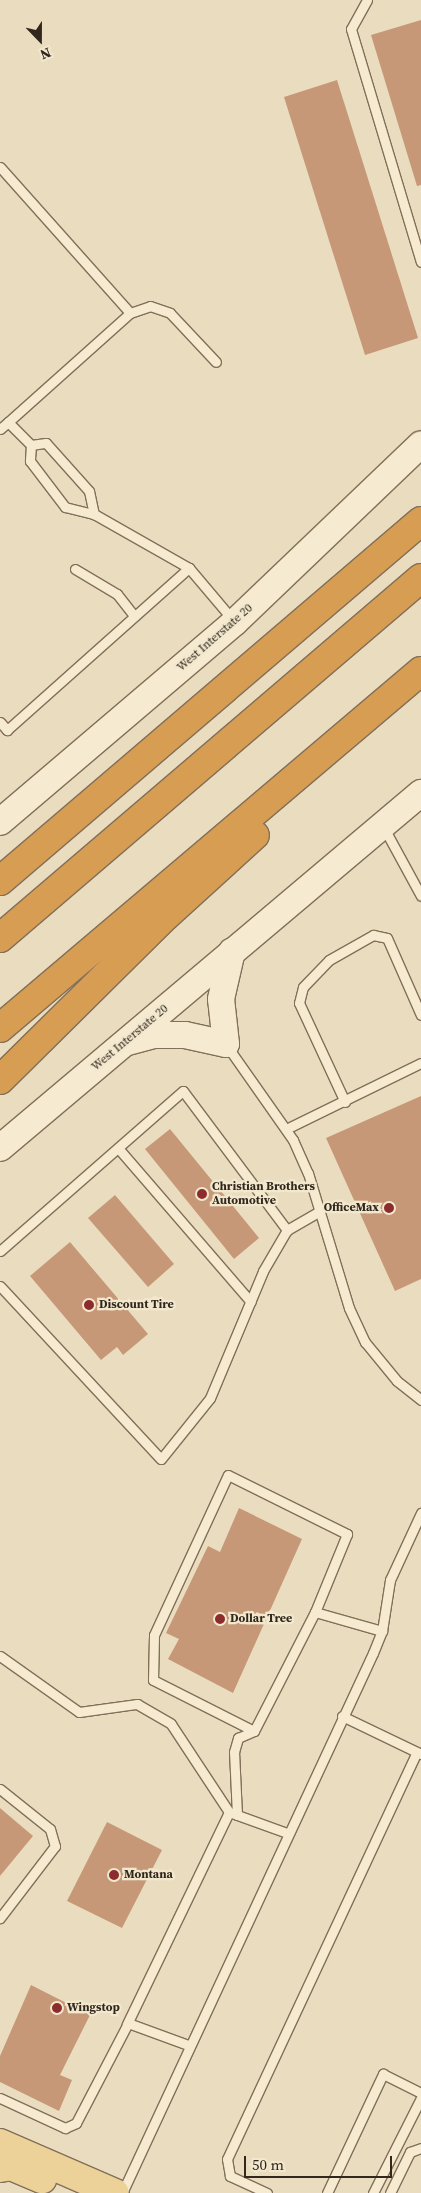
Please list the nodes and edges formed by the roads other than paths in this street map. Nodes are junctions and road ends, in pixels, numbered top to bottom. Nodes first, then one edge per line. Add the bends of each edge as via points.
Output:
1 (367, 0) edge
2 (0, 167) edge
3 (421, 262) edge
4 (130, 313) junction
5 (216, 362) dead end
6 (8, 422) junction
7 (0, 429) edge
8 (421, 444) edge
9 (31, 445) junction
10 (94, 514) junction
11 (421, 521) edge
12 (189, 568) junction
13 (75, 569) dead end
14 (421, 578) edge
15 (134, 616) junction
16 (235, 622) junction
17 (421, 671) edge
18 (0, 722) edge
19 (3, 733) edge
20 (312, 763) junction
21 (421, 793) edge
22 (0, 822) edge
23 (382, 825) junction
24 (0, 881) edge
25 (421, 896) edge
26 (0, 938) edge
27 (232, 951) junction
28 (421, 1015) edge
29 (0, 1028) edge
30 (125, 1043) junction
31 (226, 1044) junction
32 (421, 1063) edge
33 (0, 1080) edge
34 (345, 1102) junction
35 (286, 1129) junction
36 (0, 1148) edge
37 (118, 1148) junction
38 (320, 1211) junction
39 (287, 1230) junction
40 (0, 1251) edge
41 (0, 1286) edge
42 (251, 1302) junction
43 (421, 1400) edge
44 (421, 1513) edge
45 (315, 1612) junction
46 (382, 1631) junction
47 (0, 1656) edge
48 (342, 1716) junction
49 (254, 1731) junction
50 (419, 1753) edge
51 (0, 1789) edge
52 (233, 1813) junction
53 (287, 1833) junction
54 (0, 1918) edge
55 (127, 2024) junction
56 (188, 2045) junction
57 (421, 2093) edge
58 (0, 2098) edge
59 (421, 2098) edge
60 (0, 2143) edge
61 (421, 2148) edge
62 (0, 2168) edge
63 (75, 2193) edge
64 (115, 2193) edge
65 (122, 2193) edge
66 (267, 2193) edge
67 (327, 2193) edge
68 (373, 2193) edge
69 (390, 2193) edge

1 - 3 lane via 351,29
2 - 4 lane
4 - 5 lane via 150,306 170,313
4 - 6 lane
6 - 7 lane
6 - 9 lane
8 - 16 main road, West Interstate 20
9 - 10 lane via 46,443 89,491
9 - 10 lane via 30,461 65,507
10 - 12 lane
11 - 24 highway
12 - 15 lane
12 - 16 lane
13 - 15 lane via 117,594
14 - 26 highway
15 - 19 lane
16 - 22 main road, West Interstate 20
17 - 20 highway
18 - 19 lane
20 - 29 highway
20 - 33 highway via 289,806 166,916
21 - 23 main road, West Interstate 20
23 - 25 lane
23 - 27 main road, West Interstate 20
27 - 30 main road, West Interstate 20
27 - 31 main road via 221,999
28 - 34 lane via 387,938 373,935 329,960 303,987 299,1003
30 - 31 main road via 155,1035 185,1035
30 - 36 main road, West Interstate 20
31 - 35 lane
32 - 34 lane
34 - 35 lane
35 - 38 lane
37 - 39 lane via 182,1091
37 - 40 lane
37 - 42 lane
38 - 39 lane
38 - 43 lane via 349,1308 365,1342 397,1381
39 - 42 lane
41 - 42 lane via 161,1458 210,1398
44 - 46 lane via 390,1580
45 - 46 lane
45 - 49 lane
45 - 49 lane via 347,1534 228,1475 154,1635 153,1680
46 - 48 lane
47 - 52 lane via 79,1712 138,1704 171,1724
48 - 50 lane
48 - 53 lane
49 - 52 lane via 238,1738 234,1752
50 - 66 lane via 227,2159 230,2176
51 - 54 lane via 50,1830 55,1846
52 - 53 lane
52 - 55 lane
53 - 56 lane
55 - 56 lane
55 - 58 lane via 76,2122 65,2128
56 - 65 lane
57 - 67 lane via 383,2074
59 - 68 lane
60 - 64 main road
61 - 69 lane via 410,2152
62 - 63 main road via 11,2166

